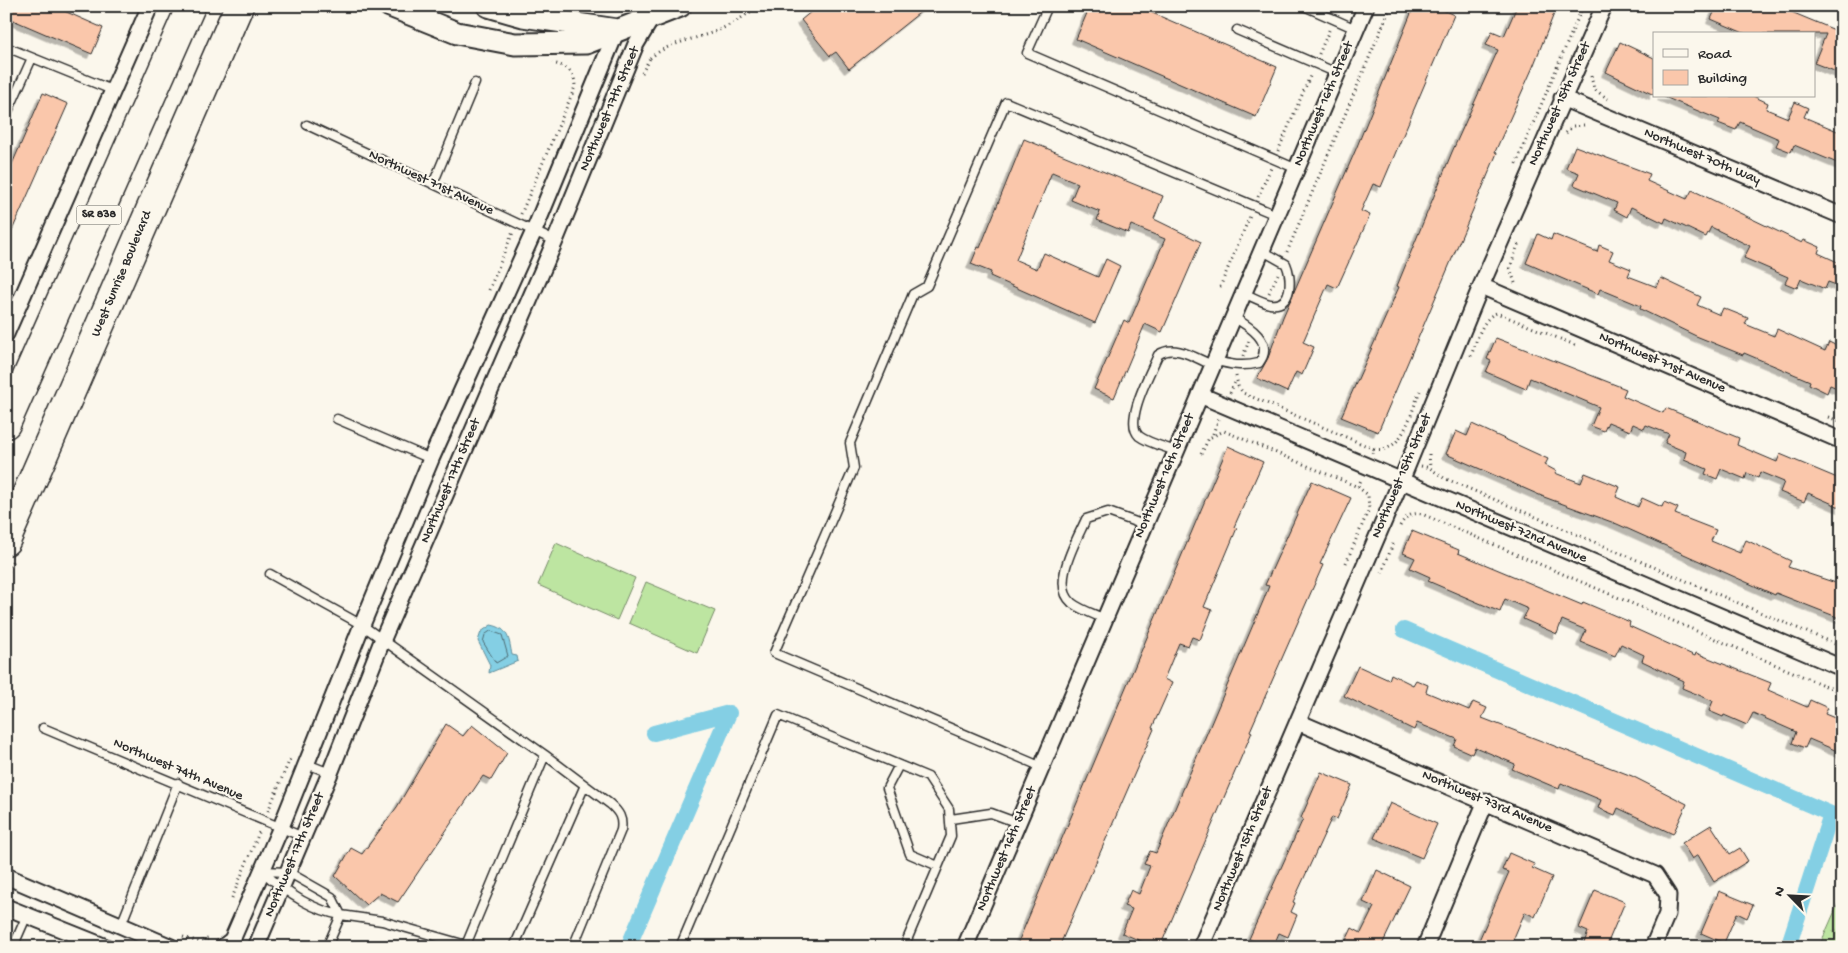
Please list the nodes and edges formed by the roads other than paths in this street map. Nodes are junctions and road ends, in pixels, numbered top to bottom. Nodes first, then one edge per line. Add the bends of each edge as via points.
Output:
1 (150, 6) edge
2 (190, 6) edge
3 (239, 6) edge
4 (390, 6) edge
5 (488, 6) edge
6 (680, 6) edge
7 (1048, 6) edge
8 (1304, 6) edge
9 (1366, 6) edge
10 (1604, 6) edge
11 (651, 19) junction
12 (1356, 29) junction
13 (617, 30) junction
14 (1236, 30) dead end
15 (6, 47) edge
16 (32, 58) junction
17 (1337, 73) junction
18 (474, 83) dead end
19 (112, 90) junction
20 (1562, 98) junction
21 (6, 116) edge
22 (307, 125) dead end
23 (1296, 169) junction
24 (433, 184) junction
25 (1276, 214) junction
26 (1842, 216) edge
27 (534, 231) junction
28 (555, 241) junction
29 (1262, 250) junction
30 (1481, 286) junction
31 (1243, 293) junction
32 (1233, 317) junction
33 (6, 334) edge
34 (1213, 363) junction
35 (1200, 395) junction
36 (337, 418) dead end
37 (6, 424) edge
38 (1842, 440) edge
39 (1176, 451) junction
40 (431, 459) junction
41 (1401, 481) junction
42 (1144, 525) junction
43 (6, 541) edge
44 (270, 574) dead end
45 (1104, 619) junction
46 (362, 625) junction
47 (382, 641) junction
48 (1842, 668) edge
49 (1298, 722) junction
50 (43, 728) dead end
51 (544, 756) junction
52 (307, 764) junction
53 (899, 765) junction
54 (1042, 767) junction
55 (330, 773) junction
56 (178, 784) junction
57 (585, 784) junction
58 (1486, 801) junction
59 (951, 819) junction
60 (1018, 823) junction
61 (282, 827) junction
62 (303, 837) junction
63 (938, 866) junction
64 (262, 871) junction
65 (288, 872) junction
66 (6, 876) edge
67 (281, 888) junction
68 (8, 912) edge
69 (27, 915) junction
70 (341, 915) junction
71 (121, 925) junction
72 (175, 941) edge
73 (219, 941) edge
74 (468, 946) edge
75 (13, 947) edge
76 (106, 947) edge
77 (256, 947) edge
78 (327, 947) edge
79 (514, 947) edge
80 (573, 947) edge
81 (680, 947) edge
82 (904, 947) edge
83 (965, 947) edge
84 (1201, 947) edge
85 (1424, 947) edge
86 (1653, 947) edge

1 - 19 street
2 - 37 highway, SR 838
3 - 43 highway, West Sunrise Boulevard / SR 838
4 - 13 street via 457,33 515,44 586,43
5 - 13 street via 522,16
6 - 11 street
7 - 23 lane via 1027,53
8 - 12 lane
9 - 12 street, Northwest 16th Street
10 - 20 street, Northwest 15th Street
11 - 13 street
11 - 28 street, Northwest 17th Street via 630,60
12 - 17 street, Northwest 16th Street
13 - 27 street, Northwest 17th Street
14 - 17 lane
15 - 16 lane
16 - 19 lane
16 - 21 lane
17 - 23 street, Northwest 16th Street
18 - 24 lane
19 - 33 street
20 - 26 street, Northwest 70th Way
20 - 30 street, Northwest 15th Street
22 - 24 lane, Northwest 71st Avenue
23 - 25 street, Northwest 16th Street
24 - 27 lane, Northwest 71st Avenue
25 - 29 street, Northwest 16th Street
25 - 54 lane via 1006,102 927,286 913,294 850,443 854,468 774,652
27 - 28 lane, Northwest 71st Avenue
27 - 40 street, Northwest 17th Street
28 - 47 street, Northwest 17th Street
29 - 31 street, Northwest 16th Street
29 - 31 lane via 1283,262 1290,272 1289,293 1276,303
30 - 38 street, Northwest 71st Avenue
30 - 41 street, Northwest 15th Street
31 - 32 street, Northwest 16th Street
32 - 34 street, Northwest 16th Street
32 - 34 lane via 1261,339 1264,358 1259,363 1239,366
34 - 35 street, Northwest 16th Street
34 - 39 lane via 1176,350 1165,350 1158,355 1134,414 1134,426 1139,436
35 - 39 street, Northwest 16th Street
35 - 41 street, Northwest 72nd Avenue
36 - 40 lane
39 - 42 street, Northwest 16th Street
40 - 46 street, Northwest 17th Street
41 - 48 street, Northwest 72nd Avenue
41 - 49 street, Northwest 15th Street
42 - 45 street, Northwest 16th Street
42 - 45 lane via 1108,512 1086,519 1062,575 1071,602
44 - 46 lane
45 - 54 street, Northwest 16th Street
46 - 47 lane
46 - 52 street, Northwest 17th Street
47 - 51 lane
47 - 55 street, Northwest 17th Street
49 - 58 street, Northwest 73rd Avenue
49 - 84 street, Northwest 15th Street
50 - 56 lane, Northwest 74th Avenue
51 - 57 lane
51 - 74 lane
52 - 55 lane
52 - 61 street, Northwest 17th Street
53 - 59 lane via 928,777 949,808
53 - 63 lane via 888,788 910,854
53 - 81 lane via 778,715
54 - 60 street, Northwest 16th Street
55 - 62 street, Northwest 17th Street
56 - 61 lane, Northwest 74th Avenue
56 - 71 lane
57 - 79 lane
57 - 80 lane via 617,810 622,820 621,830
58 - 85 street
58 - 86 street, Northwest 73rd Avenue via 1655,875 1668,895 1666,914
59 - 60 lane via 991,813
59 - 63 lane via 951,836
60 - 83 street, Northwest 16th Street
61 - 62 lane, Northwest 74th Avenue
61 - 64 street, Northwest 17th Street
62 - 65 street, Northwest 17th Street
63 - 82 lane
64 - 65 lane
64 - 67 lane
64 - 73 street, Northwest 17th Street via 232,940
65 - 67 street, Northwest 17th Street
65 - 70 lane via 332,897
66 - 71 street
67 - 70 lane via 324,912
67 - 77 street, Northwest 17th Street
68 - 69 street
69 - 75 lane
69 - 76 street
70 - 74 lane via 382,921
70 - 78 lane
71 - 72 street

